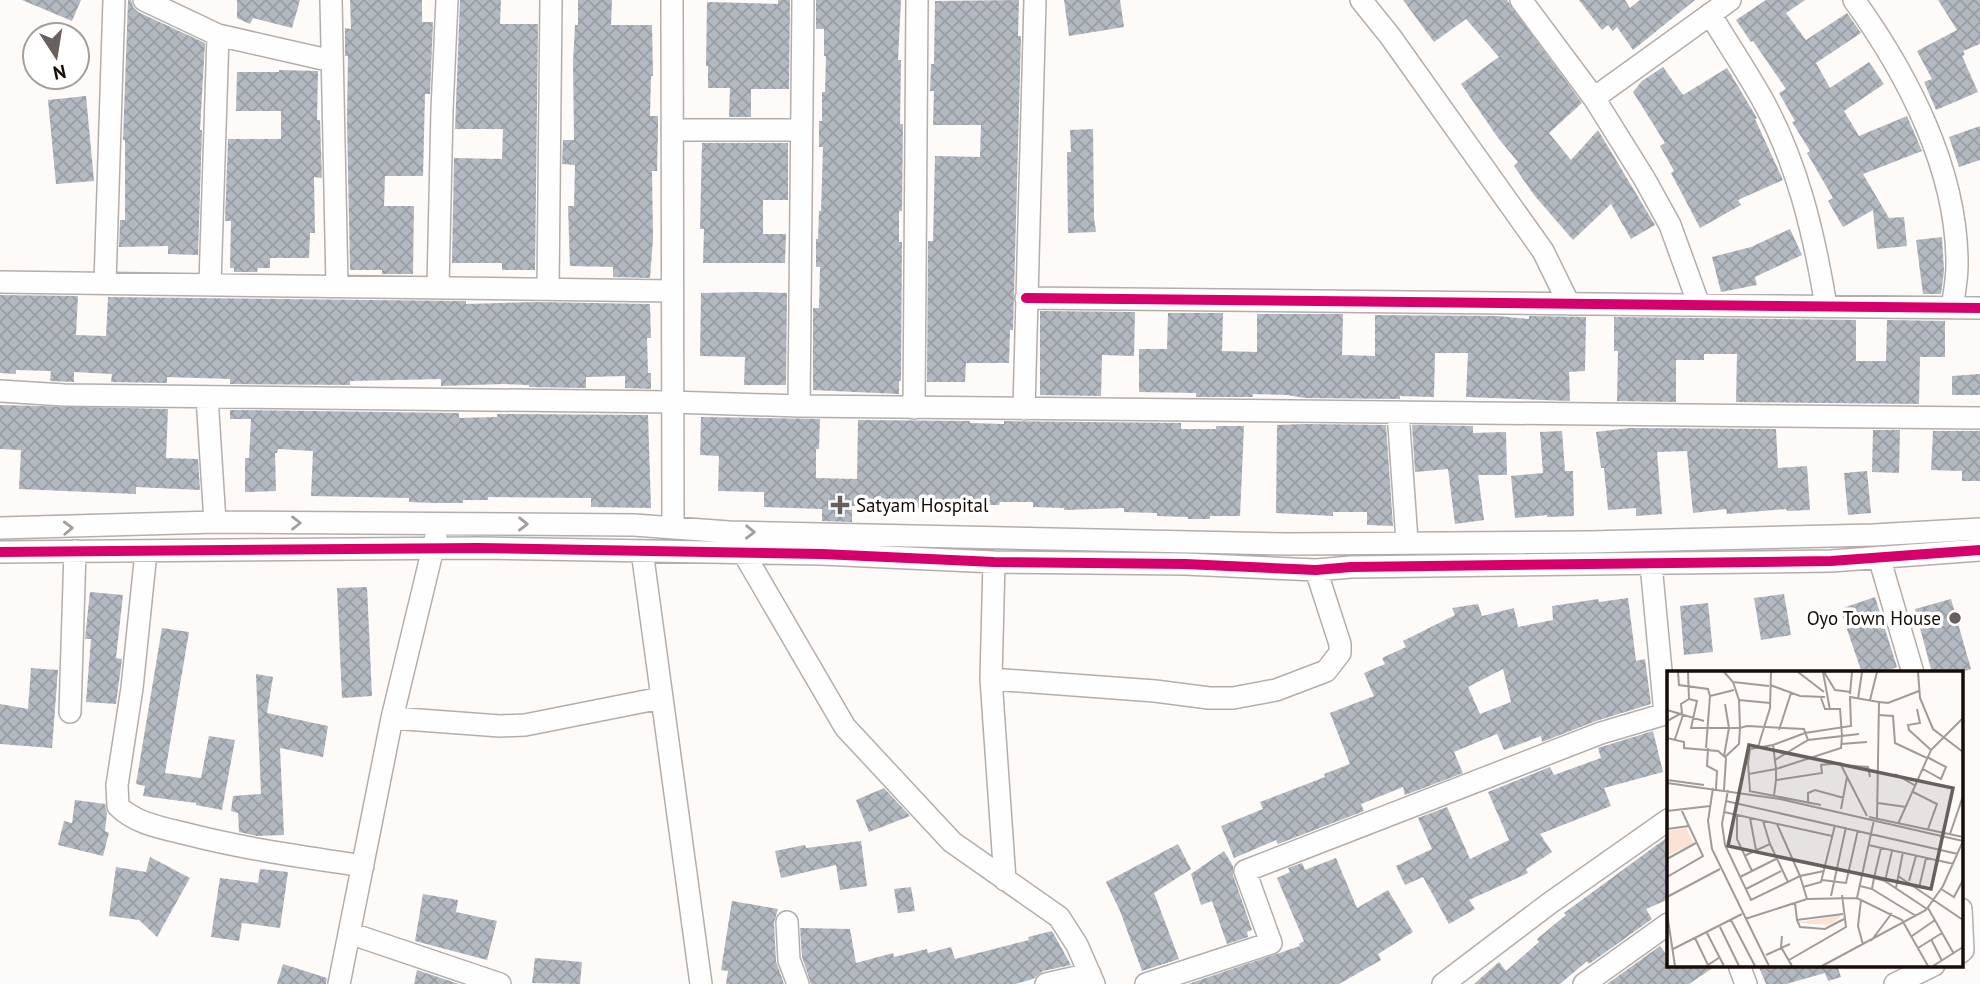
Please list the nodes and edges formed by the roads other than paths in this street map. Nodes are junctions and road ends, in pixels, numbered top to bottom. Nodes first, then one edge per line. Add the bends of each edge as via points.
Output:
1 (114, 0) edge
2 (144, 0) edge
3 (331, 0) edge
4 (447, 0) edge
5 (551, 0) edge
6 (672, 0) edge
7 (803, 0) edge
8 (918, 0) edge
9 (1035, 0) edge
10 (1361, 0) edge
11 (1521, 0) edge
12 (1730, 0) edge
13 (1854, 0) edge
14 (1710, 14) junction
15 (218, 35) junction
16 (332, 61) junction
17 (1594, 98) junction
18 (672, 130) junction
19 (801, 130) junction
20 (0, 282) edge
21 (105, 283) junction
22 (210, 284) junction
23 (337, 286) junction
24 (438, 288) junction
25 (548, 289) junction
26 (671, 291) junction
27 (1026, 298) junction
28 (1569, 304) junction
29 (1699, 305) junction
30 (1826, 306) junction
31 (1952, 308) junction
32 (1980, 308) edge
33 (0, 391) edge
34 (207, 397) junction
35 (671, 402) junction
36 (799, 407) junction
37 (914, 408) junction
38 (1024, 409) junction
39 (1398, 412) junction
40 (1980, 418) edge
41 (215, 522) junction
42 (438, 523) junction
43 (673, 526) junction
44 (0, 528) edge
45 (1980, 529) edge
46 (1407, 541) junction
47 (1589, 541) junction
48 (434, 548) junction
49 (1980, 550) edge
50 (75, 551) junction
51 (642, 551) junction
52 (0, 552) edge
53 (146, 552) junction
54 (743, 552) junction
55 (1879, 558) junction
56 (994, 562) junction
57 (1651, 564) junction
58 (1589, 565) junction
59 (1316, 570) junction
60 (1912, 671) edge
61 (991, 680) junction
62 (660, 698) junction
63 (70, 712) dead end
64 (392, 718) junction
65 (1667, 723) edge
66 (1667, 821) edge
67 (362, 866) junction
68 (1005, 880) junction
69 (787, 922) dead end
70 (1667, 924) edge
71 (1962, 930) edge
72 (349, 933) junction
73 (1962, 951) edge
74 (1741, 967) edge
75 (1930, 967) edge
76 (1092, 979) edge
77 (340, 984) edge
78 (500, 984) edge
79 (701, 984) edge
80 (797, 984) edge
81 (1046, 984) edge
82 (1146, 984) edge
83 (1443, 984) edge
84 (1584, 984) edge
85 (1746, 984) edge
86 (1895, 984) edge

1 - 21 street
2 - 15 street
3 - 16 street
4 - 24 street
5 - 25 street
6 - 18 street
7 - 19 street
8 - 37 street
9 - 27 street
10 - 28 street via 1543,251
11 - 17 street
12 - 14 street
13 - 31 street via 1904,81 1943,172 1954,219 1957,266
14 - 17 street
14 - 30 street via 1761,98 1796,178 1814,238
15 - 16 street
15 - 22 street
16 - 23 street
17 - 29 street via 1670,225
18 - 19 street
18 - 26 street
19 - 36 street
20 - 21 street
21 - 22 street
22 - 23 street
23 - 24 street
24 - 25 street
25 - 26 street
26 - 35 street
27 - 28 street
27 - 38 street
28 - 29 street
29 - 30 street
30 - 31 street
31 - 32 street
33 - 34 street
34 - 35 street
34 - 41 street
35 - 36 street
35 - 43 street
36 - 37 street
37 - 38 street
38 - 39 street
39 - 40 street
39 - 46 street
41 -> 42 street
44 -> 41 street
42 -> 43 street
42 - 48 street
43 -> 46 street via 729,532 1287,544
45 - 47 street via 1873,536
46 - 47 street
47 - 58 street
48 - 51 street
48 - 53 street
48 - 64 street
49 - 55 street
50 - 52 street
50 - 53 street
50 - 63 street
51 - 54 street
51 - 62 street
53 - 67 street via 118,806 127,815 153,825 220,842
54 - 56 street
54 - 68 street via 845,727 952,842
55 - 57 street
55 - 60 street
56 - 59 street
56 - 61 street
57 - 58 street
57 - 65 street
58 - 59 street
59 - 61 street via 1340,653 1326,671 1276,690 1209,698
61 - 68 street
62 - 64 street via 525,725
62 - 79 street
64 - 67 street
65 - 82 street via 1601,733 1245,871 1271,943
66 - 83 street
67 - 72 street
68 - 76 street via 1059,917
69 - 80 street via 789,960
70 - 84 street
71 - 73 street
72 - 77 street
72 - 78 street
74 - 85 street
75 - 86 street
76 - 81 street

